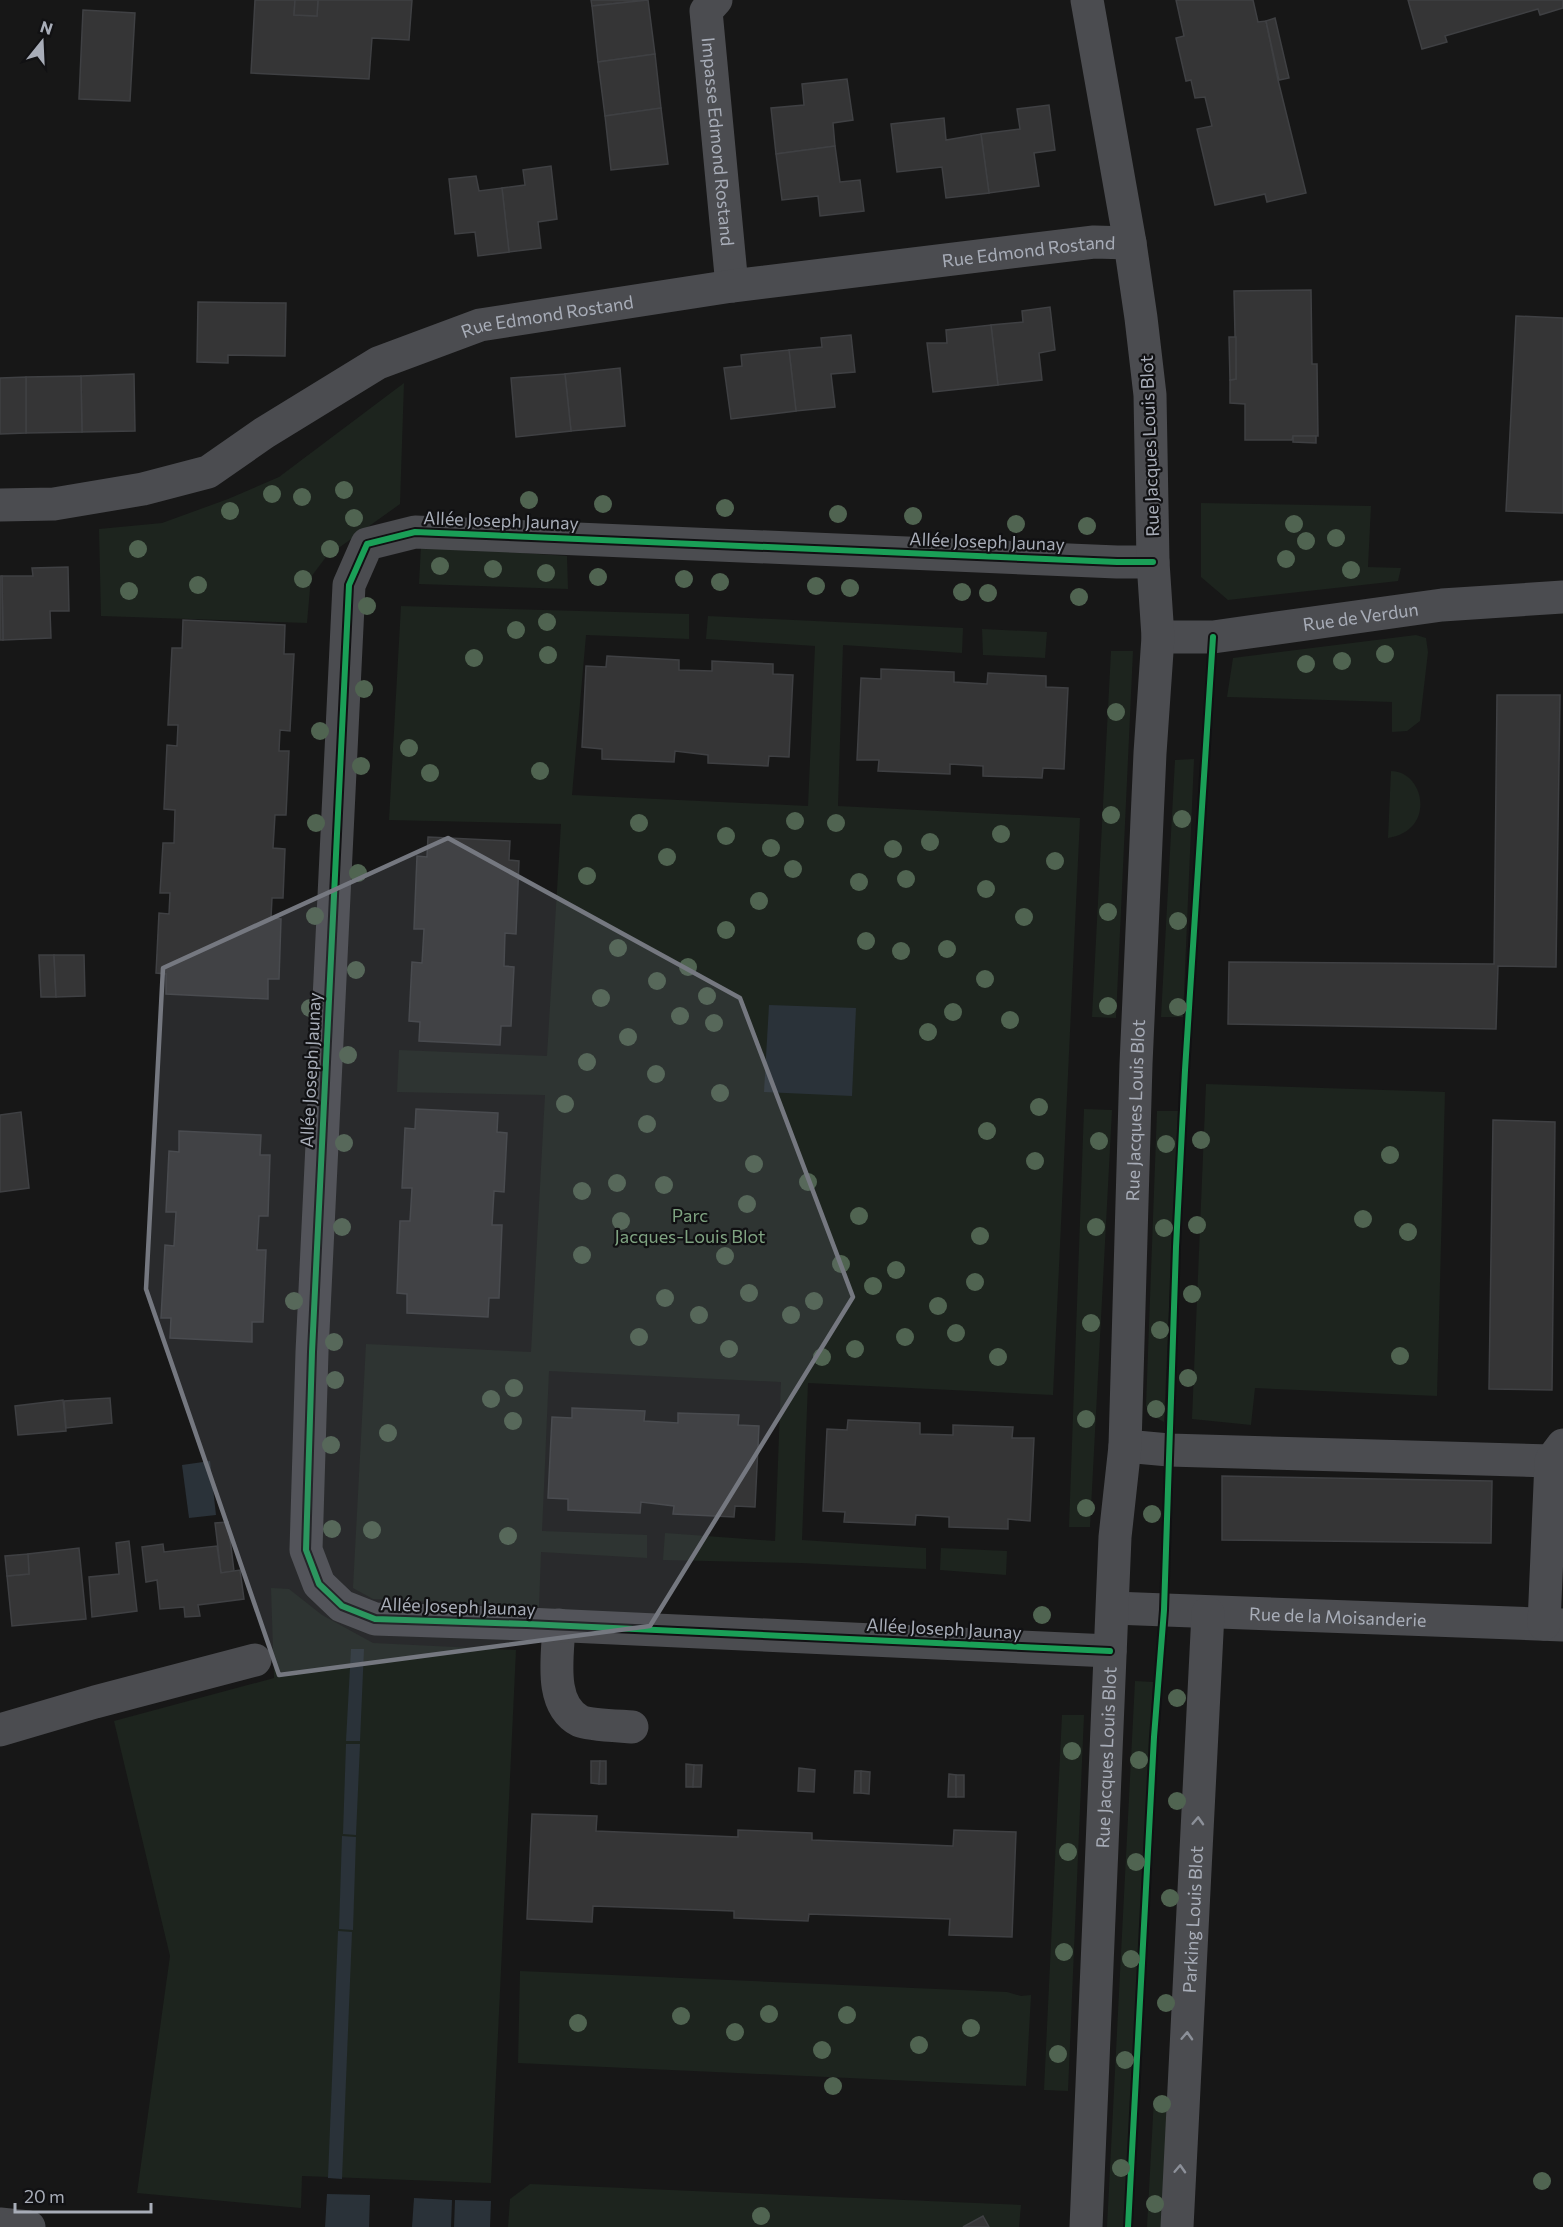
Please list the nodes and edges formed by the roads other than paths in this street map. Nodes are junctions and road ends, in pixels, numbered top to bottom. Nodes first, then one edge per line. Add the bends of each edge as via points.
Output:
1 (716, 0) edge
2 (1087, 0) edge
3 (1130, 243) junction
4 (732, 286) junction
5 (0, 505) edge
6 (1153, 562) junction
7 (1563, 597) edge
8 (1158, 637) junction
9 (1125, 1446) junction
10 (1557, 1453) edge
11 (1113, 1608) junction
12 (1208, 1613) junction
13 (1554, 1624) edge
14 (559, 1625) junction
15 (1110, 1651) junction
16 (255, 1660) dead end
17 (632, 1727) dead end
18 (0, 1730) edge
19 (0, 2224) edge
20 (29, 2227) edge
21 (1086, 2227) edge
22 (1177, 2227) edge

1 - 4 street, Impasse Edmond Rostand via 706,11
2 - 3 street, Rue Jacques Louis Blot
3 - 4 street, Rue Edmond Rostand via 1094,242
3 - 6 street, Rue Jacques Louis Blot via 1150,395
4 - 5 street, Rue Edmond Rostand via 480,326 378,363 208,472 143,489 54,504
6 - 8 street, Rue Jacques Louis Blot
6 - 14 street, Allée Joseph Jaunay via 415,532 368,544 349,585 306,1550 319,1584 342,1605 375,1619
7 - 8 street, Rue de Verdun via 1442,605 1213,637
8 - 9 street, Rue Jacques Louis Blot via 1136,1052
9 - 10 street via 1169,1450
9 - 11 street, Rue Jacques Louis Blot via 1115,1537
10 - 13 street
11 - 12 street, Rue de la Moisanderie
11 - 15 street, Rue Jacques Louis Blot
12 - 13 street, Rue de la Moisanderie
22 -> 12 street, Parking Louis Blot
14 - 15 street, Allée Joseph Jaunay
14 - 17 street via 557,1680 565,1708 581,1721
15 - 21 street, Rue Jacques Louis Blot
16 - 18 street
19 - 20 street

